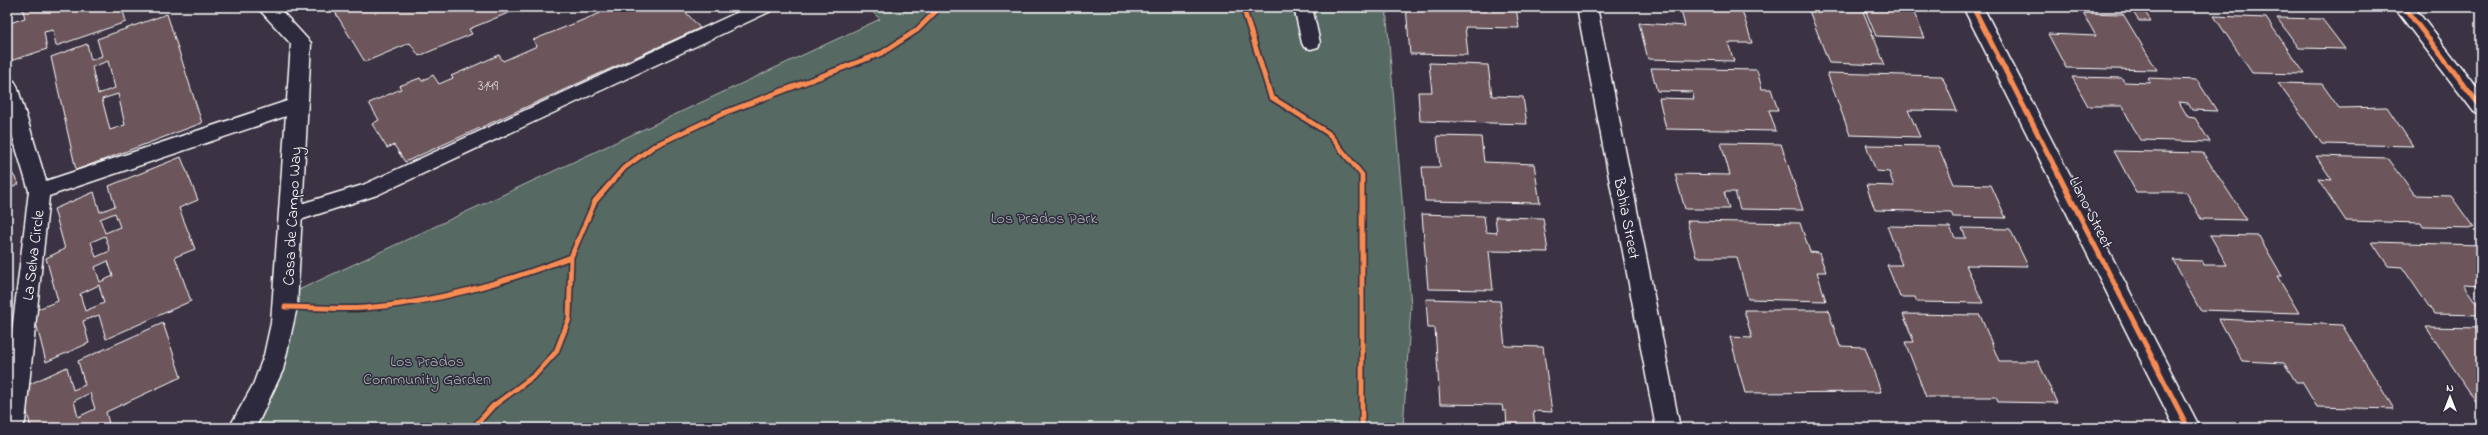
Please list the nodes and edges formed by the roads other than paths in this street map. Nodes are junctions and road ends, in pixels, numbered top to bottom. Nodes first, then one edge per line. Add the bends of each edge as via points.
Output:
1 (267, 7) edge
2 (765, 7) edge
3 (1303, 7) edge
4 (1587, 7) edge
5 (1972, 7) edge
6 (2404, 7) edge
7 (1311, 44) dead end
8 (7, 86) edge
9 (297, 105) junction
10 (2481, 107) edge
11 (39, 191) junction
12 (291, 215) junction
13 (7, 424) edge
14 (241, 428) edge
15 (1668, 428) edge
16 (2188, 428) edge

1 - 9 street, Casa de Campo Way via 301,44
2 - 12 lane via 370,190
3 - 7 lane
4 - 15 street, Bahia Street
5 - 16 street, Llano Street
6 - 10 street
8 - 11 lane, La Selva Circle
9 - 11 lane
9 - 12 street, Casa de Campo Way
11 - 13 lane, La Selva Circle via 13,422
12 - 14 street, Casa de Campo Way via 286,307 279,347 257,406

